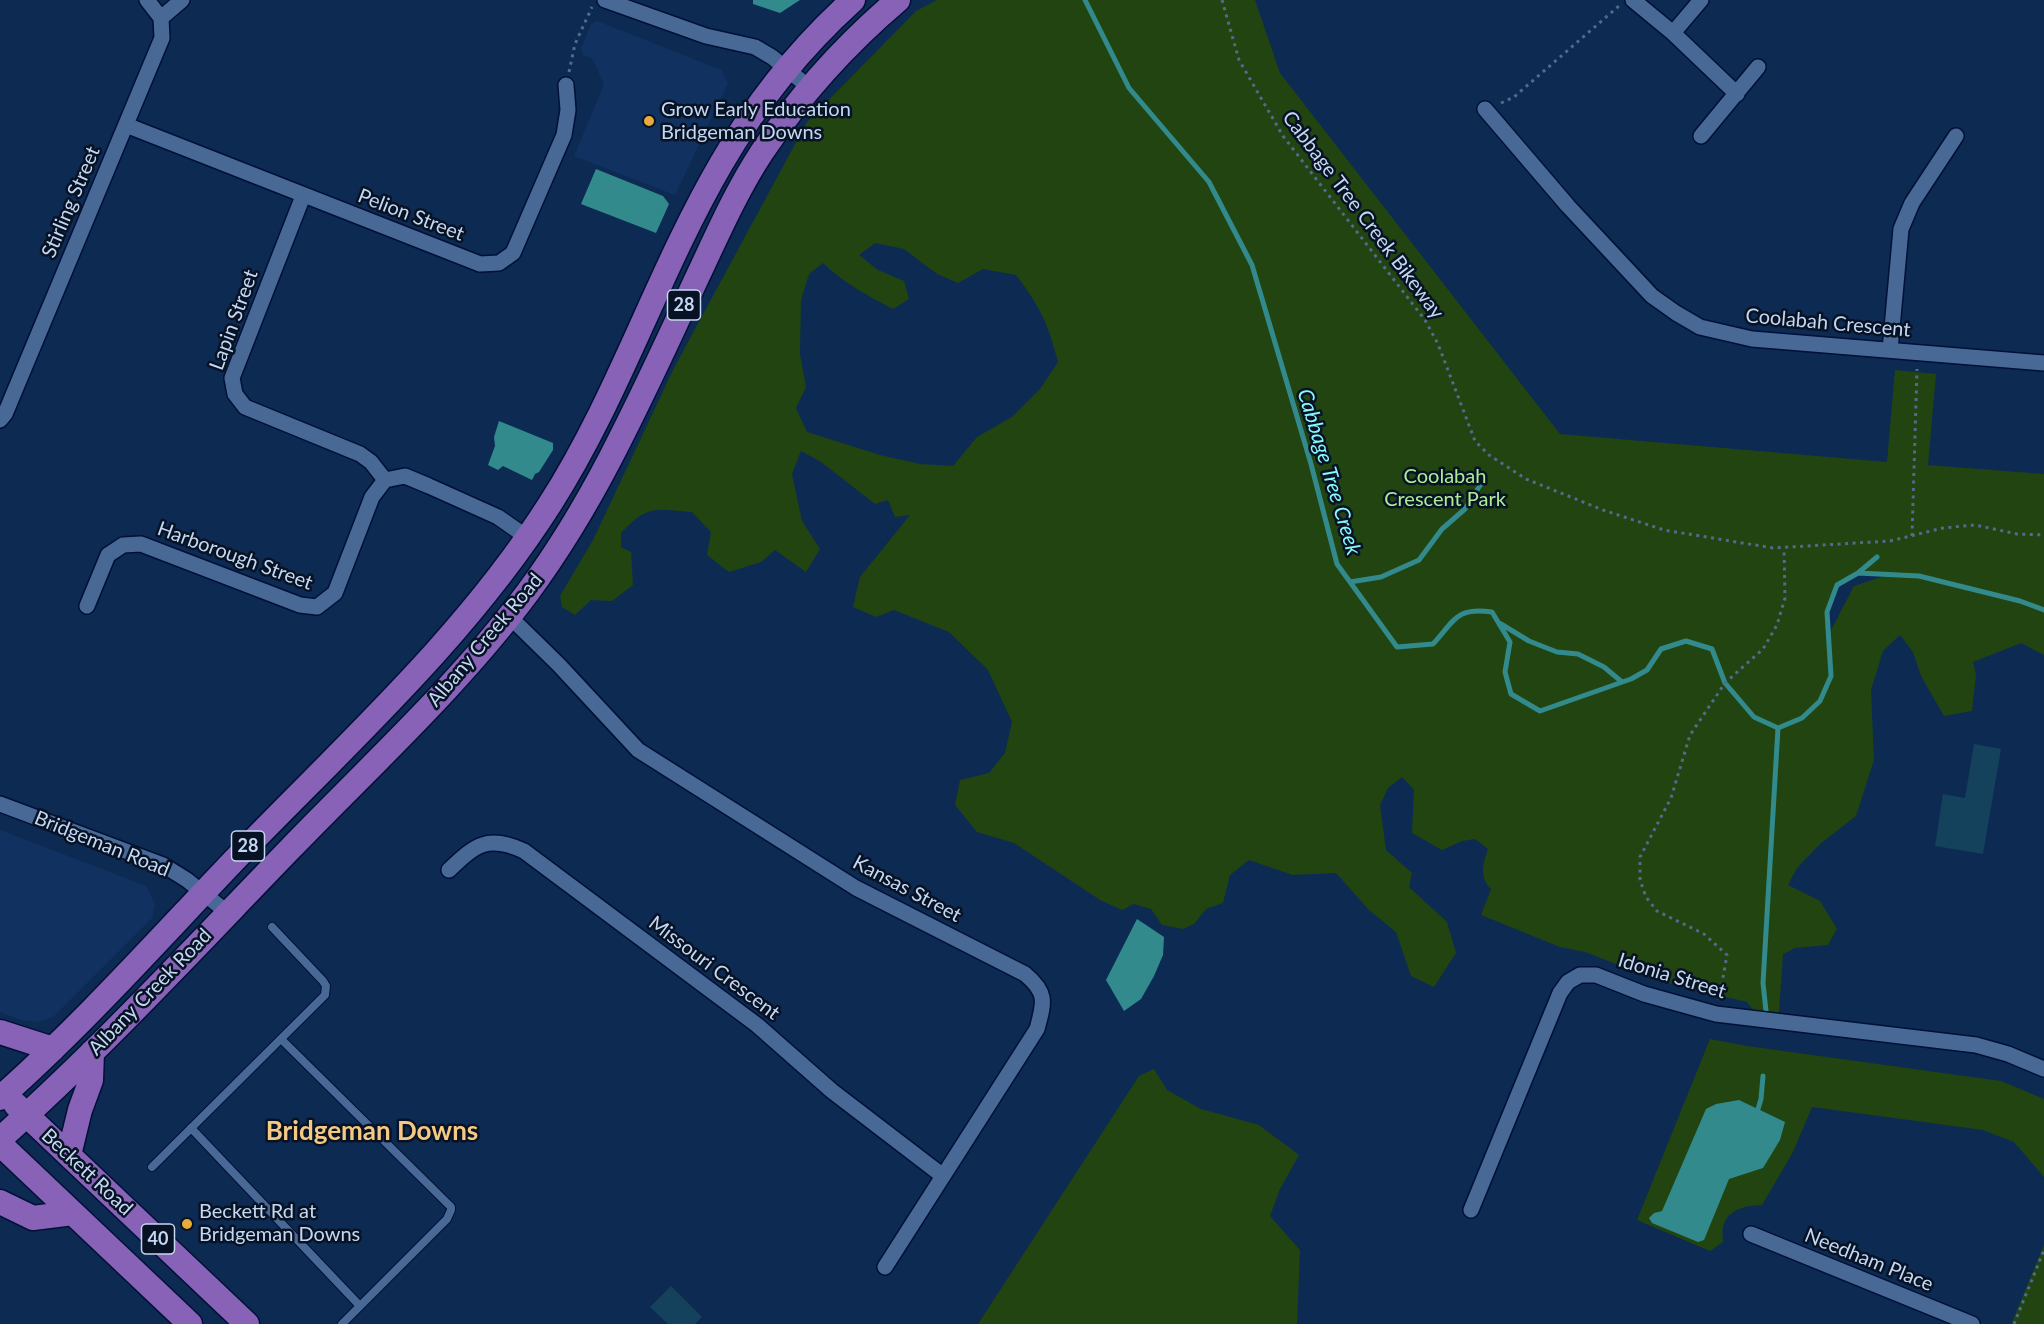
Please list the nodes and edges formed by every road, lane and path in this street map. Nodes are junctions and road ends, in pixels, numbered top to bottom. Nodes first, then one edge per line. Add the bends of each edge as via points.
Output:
1 (147, 0) edge
2 (182, 0) edge
3 (853, 0) edge
4 (898, 0) edge
5 (1222, 0) edge
6 (1626, 0) edge
7 (1633, 0) edge
8 (1701, 0) edge
9 (599, 3) edge
10 (644, 7) edge
11 (161, 18) junction
12 (1673, 33) junction
13 (1758, 67) dead end
14 (787, 69) junction
15 (566, 85) joint
16 (810, 88) junction
17 (1737, 94) junction
18 (1485, 109) joint
19 (126, 125) junction
20 (1701, 136) dead end
21 (1956, 136) dead end
22 (303, 196) junction
23 (1890, 350) junction
24 (1918, 352) junction
25 (2044, 363) edge
26 (0, 420) edge
27 (385, 480) junction
28 (2044, 535) edge
29 (1912, 536) junction
30 (528, 538) junction
31 (1784, 548) junction
32 (87, 606) dead end
33 (509, 616) junction
34 (0, 804) edge
35 (449, 870) dead end
36 (203, 892) junction
37 (228, 913) junction
38 (272, 927) dead end
39 (1716, 1014) junction
40 (0, 1032) edge
41 (281, 1039) junction
42 (53, 1049) junction
43 (92, 1052) junction
44 (2044, 1069) edge
45 (2, 1093) edge
46 (26, 1115) junction
47 (191, 1128) junction
48 (0, 1139) edge
49 (0, 1144) edge
50 (69, 1155) junction
51 (152, 1167) dead end
52 (943, 1176) junction
53 (0, 1202) edge
54 (1472, 1210) dead end
55 (73, 1213) junction
56 (1751, 1234) dead end
57 (2044, 1250) edge
58 (885, 1267) dead end
59 (360, 1306) junction
60 (190, 1324) edge
61 (247, 1324) edge
62 (342, 1324) edge
63 (1972, 1324) edge
64 (2014, 1324) edge

1 - 11 street
2 - 11 street
3 - 14 main road, Albany Creek Road / 28
4 - 16 main road, Albany Creek Road / 28 via 853,40
5 - 31 path, Cabbage Tree Creek Bikeway via 1239,60 1283,136 1425,320 1475,441 1526,480 1603,510 1664,530
6 - 18 path via 1514,97
7 - 12 street
8 - 12 street
9 - 10 street
9 - 15 path via 575,44
10 - 14 street via 706,36 755,47
11 - 19 street, Stirling Street via 162,38
12 - 17 street
13 - 17 street
14 - 16 street
14 - 30 main road, Albany Creek Road / 28 via 755,110 715,174 593,431
15 - 22 street, Pelion Street via 564,135 513,253 499,263 480,264
16 - 33 main road, Albany Creek Road / 28 via 745,180 591,495 548,564
17 - 20 street
18 - 23 street, Coolabah Crescent via 1652,296 1676,313 1700,327 1752,339
19 - 22 street, Pelion Street
19 - 26 street, Stirling Street
21 - 23 street via 1912,202 1901,229
22 - 27 street, Lapin Street via 232,378 235,394 245,407 360,454
23 - 24 street, Coolabah Crescent
24 - 25 street, Coolabah Crescent
24 - 29 path
27 - 30 street via 405,476 498,516
27 - 32 street, Harborough Street via 372,497 335,593 317,607 300,605 141,544 123,545 108,555
28 - 29 path, Cabbage Tree Creek Bikeway via 1975,525
29 - 31 path, Cabbage Tree Creek Bikeway
30 - 36 main road, Albany Creek Road / 28 via 441,648
31 - 39 path via 1785,598 1777,625 1763,649 1725,683 1690,735 1671,798 1640,857 1640,880 1657,912 1704,934 1727,954
33 - 37 main road, Albany Creek Road / 28 via 447,688
33 - 52 street, Kansas Street via 638,750 856,888 1024,974 1038,985 1044,1003 1036,1029
34 - 36 street, Bridgeman Road via 163,866
35 - 52 street, Missouri Crescent via 479,845 508,843 524,851 757,1025 832,1091
36 - 37 street, Bridgeman Road
36 - 42 main road, Albany Creek Road / 28
37 - 43 main road, Albany Creek Road / 28
38 - 41 lane via 323,981 326,990
39 - 44 street, Idonia Street via 1976,1045
39 - 54 street, Idonia Street via 1644,994 1596,975 1580,975 1568,982 1560,993
40 - 42 main road
41 - 47 lane
41 - 59 lane via 451,1207 447,1219
42 - 45 main road, Albany Creek Road / 28
43 - 46 main road, Albany Creek Road / 28
43 - 50 main road via 91,1080
45 - 46 main road, Beckett Road / 40
46 - 48 main road, Albany Creek Road / 28
46 - 50 main road, Beckett Road / 40
47 - 51 lane
47 - 59 lane
49 - 55 main road, Beckett Road / 40
50 - 61 main road, Beckett Road / 40
52 - 58 street, Kansas Street
53 - 55 main road via 33,1218
55 - 60 main road, Beckett Road / 40
56 - 63 street, Needham Place
57 - 64 path
59 - 62 lane

